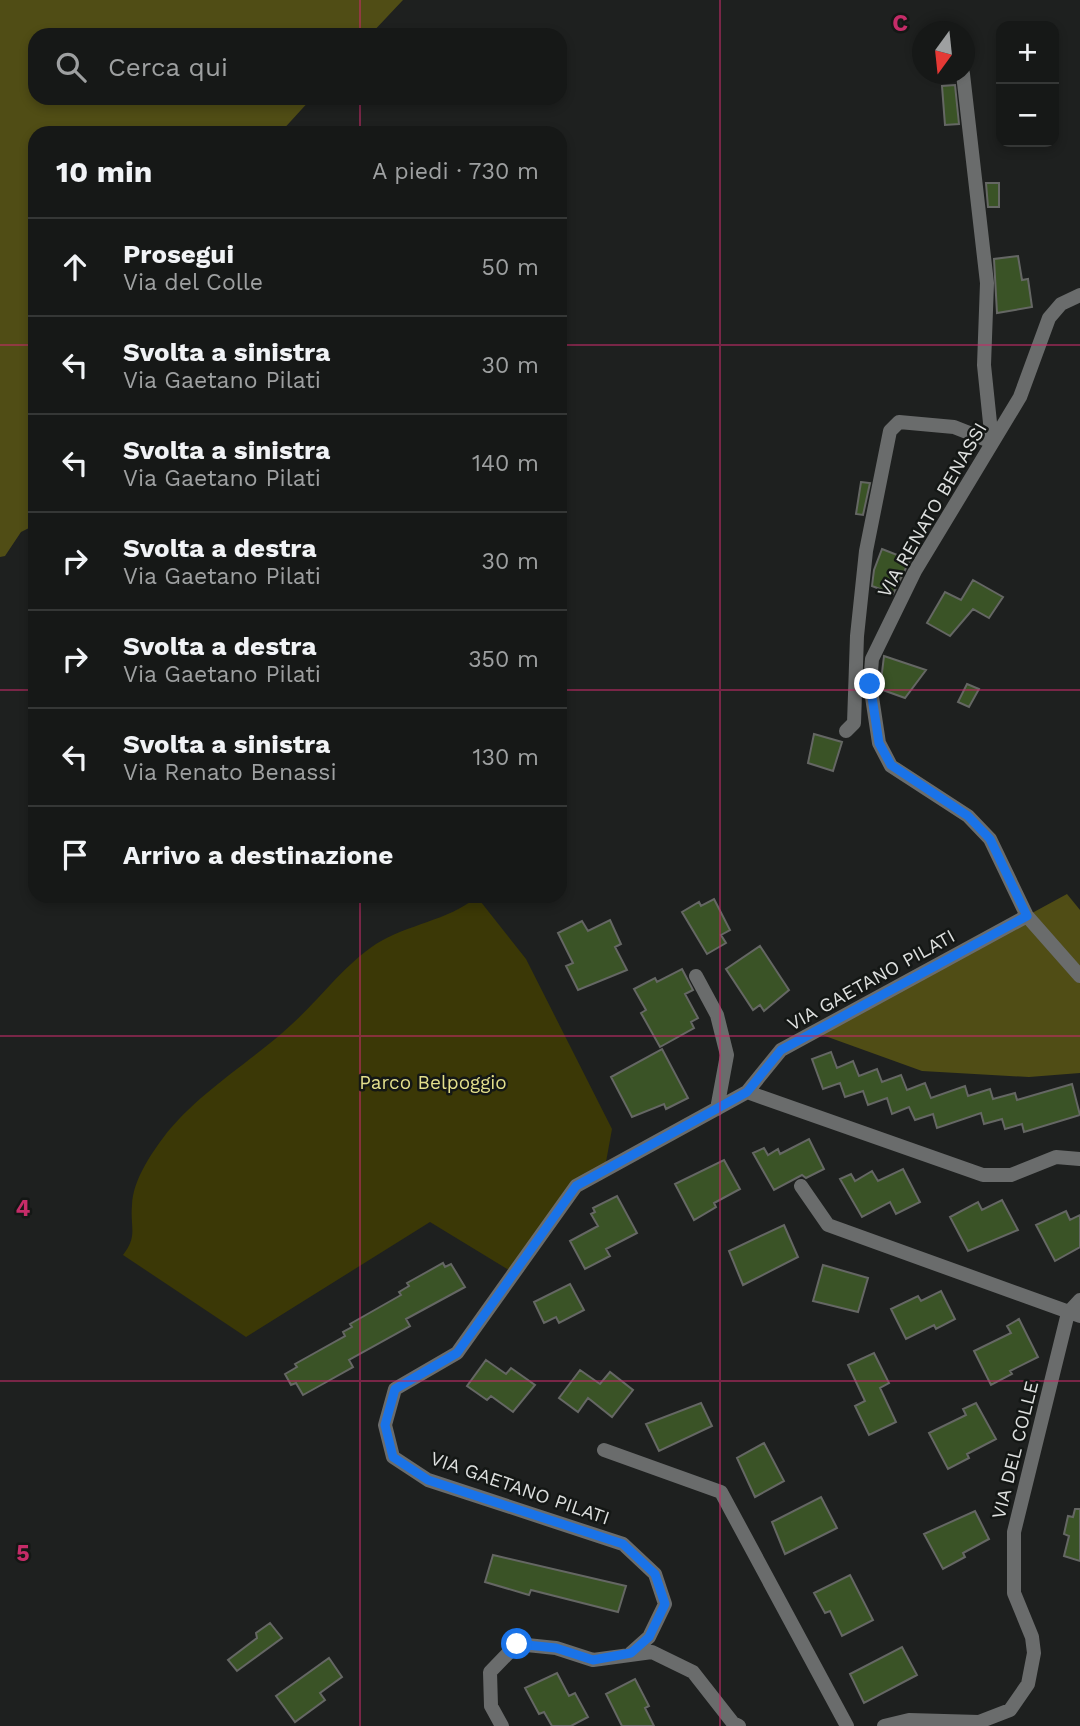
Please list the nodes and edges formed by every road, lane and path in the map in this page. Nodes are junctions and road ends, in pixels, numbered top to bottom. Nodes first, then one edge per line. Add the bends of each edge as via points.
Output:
1 (964, 84) edge
2 (1080, 295) edge
3 (992, 442) junction
4 (846, 731) dead end
5 (1027, 916) junction
6 (696, 976) dead end
7 (1080, 976) edge
8 (747, 1092) junction
9 (717, 1109) junction
10 (1080, 1159) edge
11 (801, 1186) dead end
12 (1080, 1300) edge
13 (1074, 1315) edge
14 (604, 1450) dead end
15 (631, 1653) junction
16 (502, 1726) edge
17 (739, 1726) edge
18 (847, 1726) edge
19 (884, 1726) edge

1 - 3 street via 987,283 984,365
2 - 3 street, VIA RENATO BENASSI via 1061,304 1049,318 1020,397
3 - 4 street via 954,427 899,422 890,431 866,551 854,723
3 - 5 street, VIA RENATO BENASSI via 915,570 872,659 870,684 879,743 891,765 968,816 990,839
5 - 7 street, VIA RENATO BENASSI
5 - 8 street, VIA GAETANO PILATI via 781,1050
6 - 9 street via 717,1015 727,1055
8 - 9 street, VIA GAETANO PILATI
8 - 10 street via 983,1175 1011,1175 1056,1157
9 - 15 street, VIA GAETANO PILATI via 576,1186 457,1353 395,1389 385,1425 393,1457 428,1480 623,1544 655,1574 665,1604 649,1637
11 - 13 street via 828,1226
12 - 13 street, VIA DEL COLLE
13 - 19 street, VIA DEL COLLE via 1014,1532 1014,1592 1034,1653 1028,1684 1010,1710 979,1723 909,1720
14 - 18 street via 721,1492
15 - 16 street via 593,1660 556,1648 517,1644 491,1672 491,1706
15 - 17 street via 652,1652 693,1672

